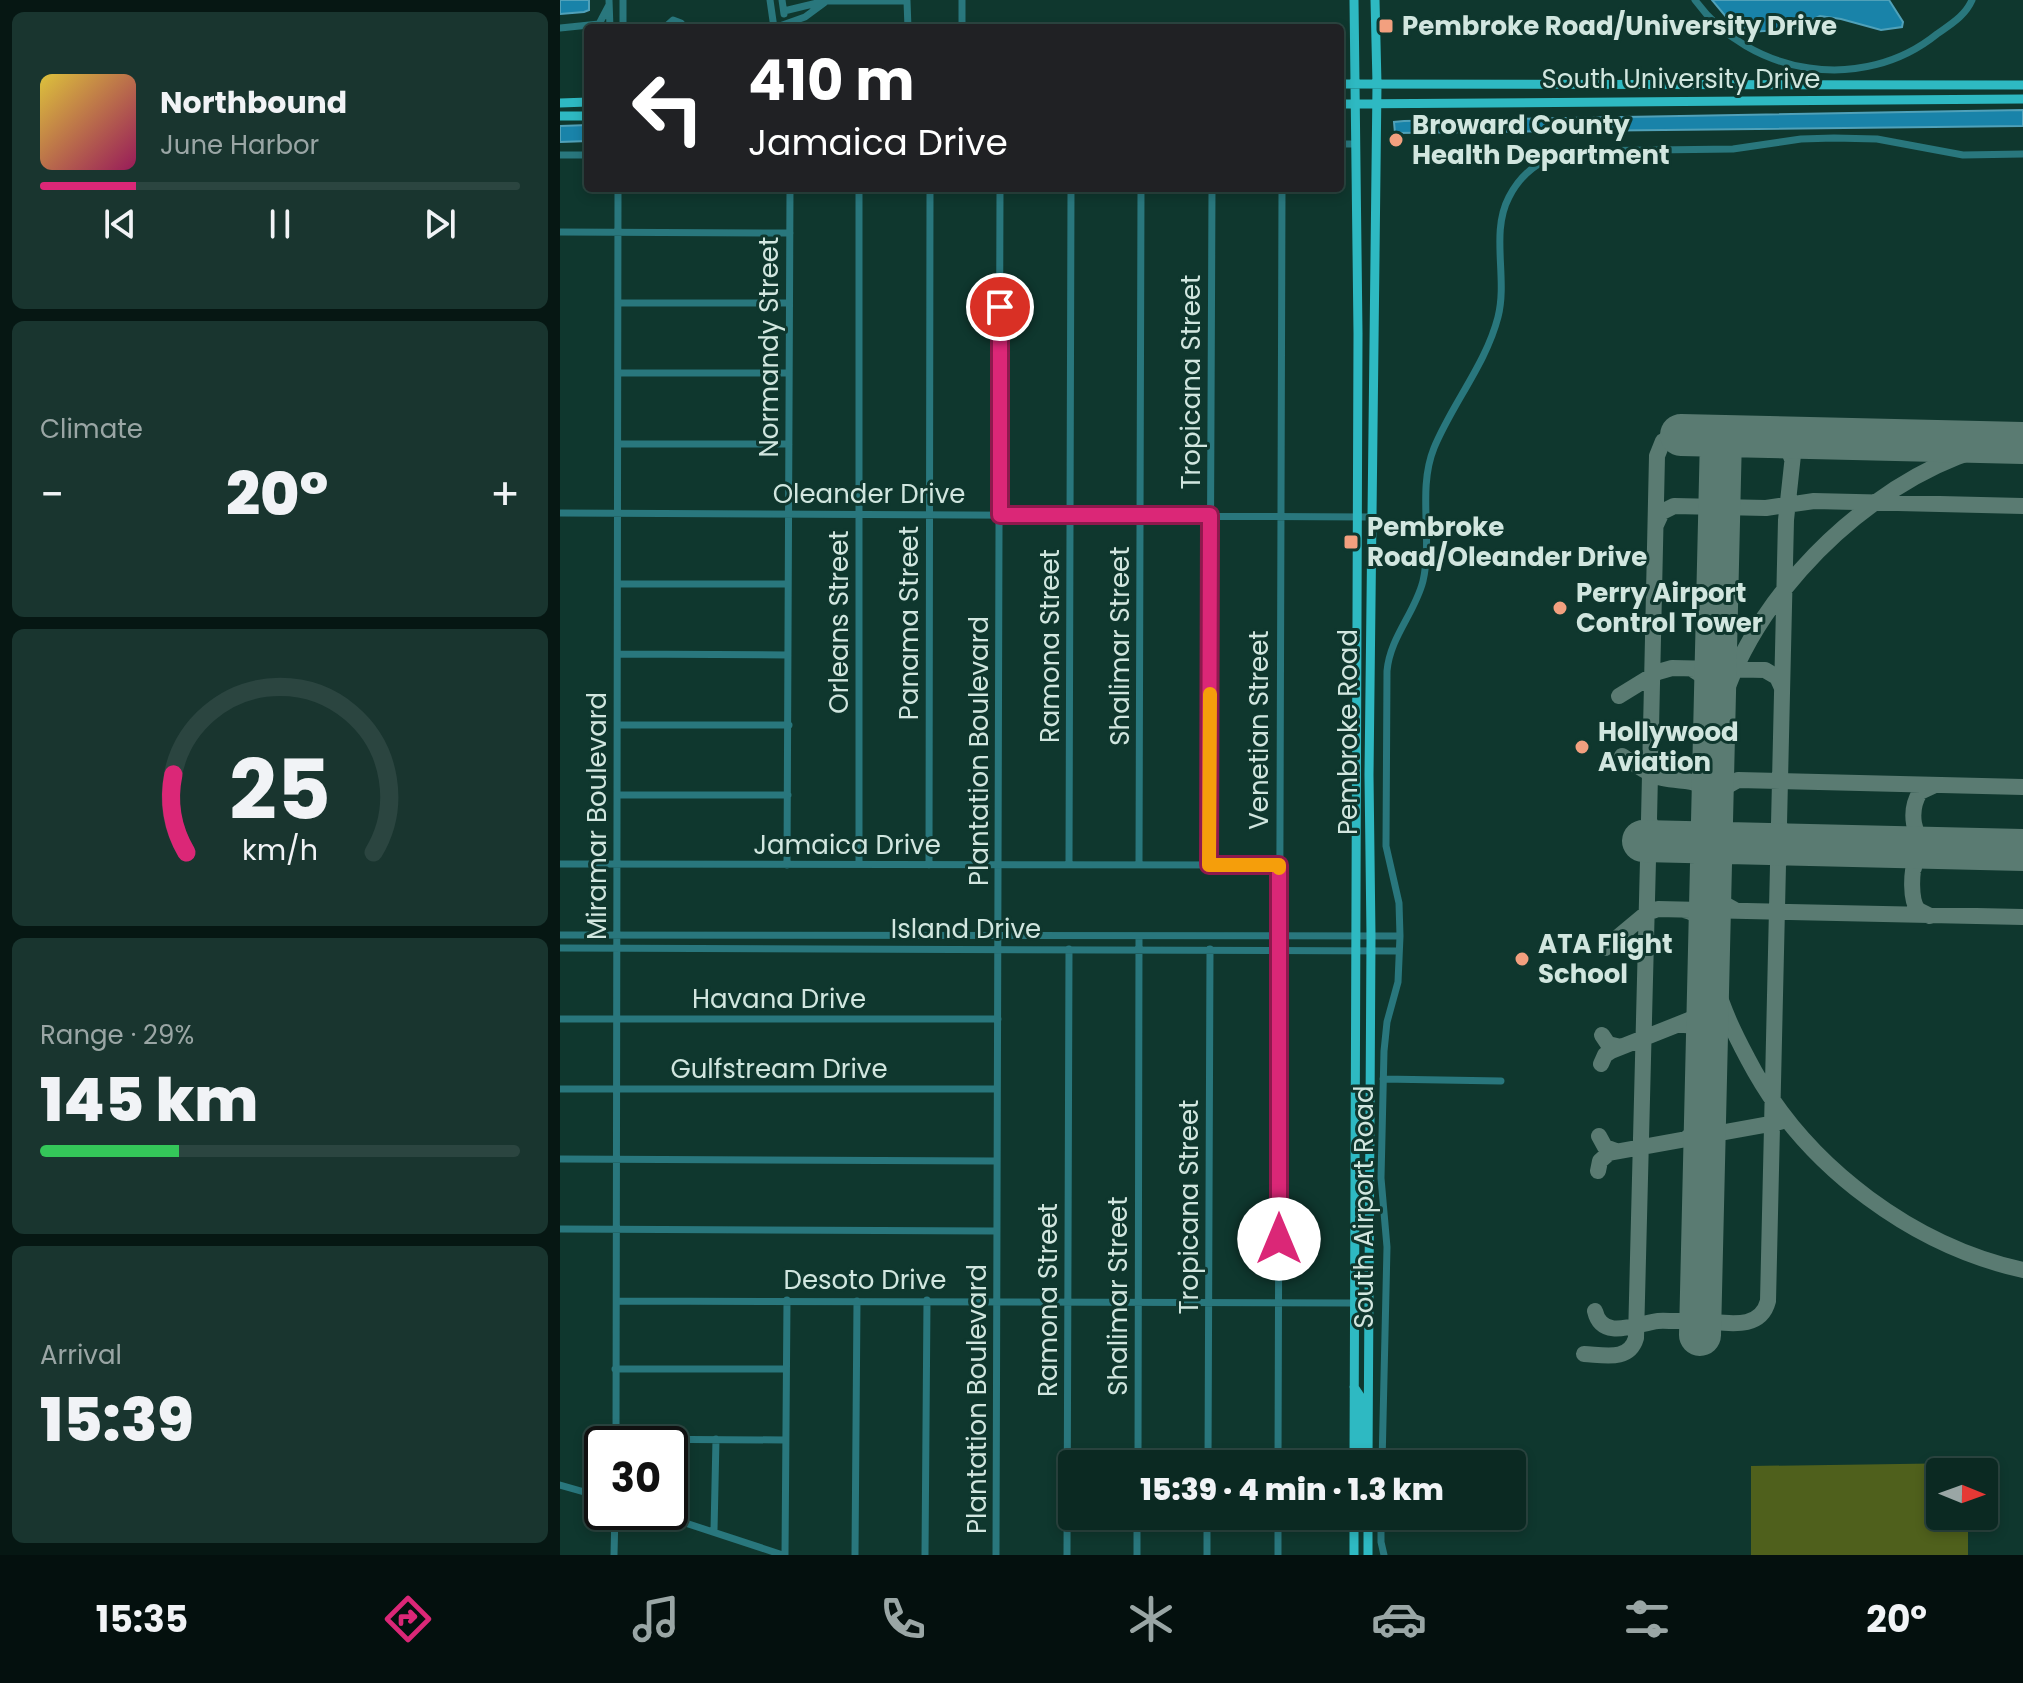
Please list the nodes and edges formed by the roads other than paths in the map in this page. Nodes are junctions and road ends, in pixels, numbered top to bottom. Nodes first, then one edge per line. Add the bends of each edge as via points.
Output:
1 (623, 0) edge
2 (770, 0) edge
3 (782, 0) edge
4 (962, 0) edge
5 (1354, 0) edge
6 (1375, 0) edge
7 (1695, 0) edge
8 (1972, 0) edge
9 (825, 1) edge
10 (609, 2) edge
11 (784, 11) junction
12 (599, 24) edge
13 (610, 24) edge
14 (623, 24) edge
15 (773, 24) edge
16 (786, 24) edge
17 (790, 24) edge
18 (908, 24) edge
19 (962, 24) edge
20 (584, 27) edge
21 (560, 28) edge
22 (1356, 83) junction
23 (1344, 84) edge
24 (1377, 84) junction
25 (2023, 85) edge
26 (2023, 99) edge
27 (584, 102) edge
28 (560, 103) edge
29 (1356, 103) junction
30 (1344, 104) edge
31 (1377, 104) junction
32 (560, 116) edge
33 (584, 116) edge
34 (1344, 144) edge
35 (1356, 144) junction
36 (2023, 154) edge
37 (560, 155) edge
38 (584, 155) edge
39 (618, 192) edge
40 (790, 192) edge
41 (859, 192) edge
42 (930, 192) edge
43 (1000, 192) edge
44 (1071, 192) edge
45 (1141, 192) edge
46 (1212, 192) edge
47 (1282, 192) edge
48 (560, 232) edge
49 (618, 232) junction
50 (790, 233) junction
51 (619, 303) junction
52 (789, 303) junction
53 (619, 373) junction
54 (789, 373) junction
55 (619, 444) junction
56 (789, 444) junction
57 (560, 513) edge
58 (618, 513) junction
59 (789, 514) junction
60 (930, 514) junction
61 (859, 515) junction
62 (1000, 515) junction
63 (1070, 515) junction
64 (1140, 515) junction
65 (1210, 515) junction
66 (1280, 515) junction
67 (1357, 517) junction
68 (1371, 517) junction
69 (618, 584) junction
70 (788, 584) junction
71 (618, 654) junction
72 (788, 655) junction
73 (618, 725) junction
74 (789, 725) junction
75 (617, 795) junction
76 (788, 795) junction
77 (560, 864) edge
78 (859, 864) junction
79 (1069, 864) junction
80 (617, 865) junction
81 (787, 865) junction
82 (929, 865) junction
83 (999, 865) junction
84 (1139, 865) junction
85 (1209, 865) junction
86 (1279, 865) junction
87 (560, 935) edge
88 (617, 935) junction
89 (998, 936) junction
90 (1139, 936) junction
91 (1280, 936) junction
92 (1356, 936) junction
93 (1371, 936) junction
94 (1400, 936) junction
95 (560, 948) edge
96 (617, 948) junction
97 (998, 949) junction
98 (1069, 949) junction
99 (1139, 949) junction
100 (1210, 949) junction
101 (1280, 951) junction
102 (1356, 951) junction
103 (1371, 951) junction
104 (1399, 951) junction
105 (560, 1019) edge
106 (617, 1019) junction
107 (998, 1019) junction
108 (1383, 1079) junction
109 (1501, 1081) dead end
110 (560, 1089) edge
111 (616, 1089) junction
112 (997, 1089) junction
113 (560, 1159) edge
114 (616, 1159) junction
115 (997, 1161) junction
116 (560, 1229) edge
117 (616, 1230) junction
118 (997, 1231) junction
119 (787, 1300) junction
120 (927, 1300) junction
121 (617, 1301) junction
122 (857, 1301) junction
123 (997, 1301) junction
124 (1138, 1301) junction
125 (1068, 1302) junction
126 (1209, 1302) junction
127 (1278, 1302) junction
128 (1353, 1303) junction
129 (615, 1369) junction
130 (786, 1369) junction
131 (1354, 1387) junction
132 (1368, 1391) junction
133 (616, 1426) edge
134 (716, 1439) junction
135 (688, 1440) edge
136 (785, 1440) junction
137 (1138, 1450) edge
138 (1208, 1450) edge
139 (1278, 1450) edge
140 (1354, 1450) edge
141 (1360, 1450) edge
142 (1368, 1450) edge
143 (1382, 1450) edge
144 (560, 1485) edge
145 (584, 1492) edge
146 (688, 1523) edge
147 (615, 1530) edge
148 (1137, 1530) edge
149 (1207, 1530) edge
150 (1278, 1530) edge
151 (1354, 1530) edge
152 (1368, 1530) edge
153 (1382, 1530) edge
154 (714, 1531) junction
155 (614, 1555) edge
156 (784, 1555) edge
157 (855, 1555) edge
158 (925, 1555) edge
159 (996, 1555) edge
160 (1067, 1555) edge
161 (1137, 1555) edge
162 (1207, 1555) edge
163 (1278, 1555) edge
164 (1354, 1555) edge
165 (1368, 1555) edge
166 (1384, 1555) edge

1 - 14 street
2 - 15 street
3 - 11 street
4 - 19 street
5 - 22 main road, Pembroke Road
6 - 24 main road, Pembroke Road
7 - 8 street via 1748,48 1781,63 1827,70 1896,58 1932,39
9 - 11 street
9 - 17 street
9 - 18 street via 907,1
10 - 12 street
10 - 13 street
11 - 16 street
20 - 21 street
22 - 23 main road, South University Drive
22 - 24 main road, South University Drive
22 - 29 main road, Pembroke Road
24 - 25 main road, South University Drive
24 - 31 main road, Pembroke Road
26 - 31 main road, South University Drive
27 - 28 main road
29 - 30 main road, South University Drive
29 - 31 main road, South University Drive
29 - 35 main road, Pembroke Road
31 - 68 main road, Pembroke Road
32 - 33 main road
34 - 35 street
35 - 67 main road, Pembroke Road
36 - 94 street, South Airport Road via 1963,155 1877,139 1823,138 1733,149 1576,151 1552,156 1513,190 1504,211 1495,326 1429,464 1424,576 1387,664 1386,846 1399,903
37 - 38 street
39 - 49 street, Miramar Boulevard
40 - 50 street, Normandy Street
41 - 61 street, Orleans Street
42 - 60 street, Panama Street
43 - 62 street, Plantation Boulevard
44 - 63 street, Ramona Street
45 - 64 street, Shalimar Street
46 - 65 street, Tropicana Street
47 - 66 street, Venetian Street
48 - 49 street
49 - 50 street
49 - 51 street, Miramar Boulevard
50 - 52 street, Normandy Street
51 - 52 street
51 - 53 street, Miramar Boulevard
52 - 54 street, Normandy Street
53 - 54 street
53 - 55 street, Miramar Boulevard
54 - 56 street, Normandy Street
55 - 56 street
55 - 58 street, Miramar Boulevard
56 - 59 street, Normandy Street
57 - 58 street, Oleander Drive
58 - 59 street, Oleander Drive
58 - 69 street, Miramar Boulevard
59 - 61 street, Oleander Drive
59 - 70 street, Normandy Street
60 - 61 street, Oleander Drive
60 - 62 street, Oleander Drive
60 - 82 street, Panama Street
61 - 78 street, Orleans Street
62 - 63 street, Oleander Drive
62 - 83 street, Plantation Boulevard
63 - 64 street, Oleander Drive
63 - 79 street, Ramona Street
64 - 65 street, Oleander Drive
64 - 84 street, Shalimar Street
65 - 66 street, Oleander Drive
65 - 85 street, Tropicana Street
66 - 67 street, Oleander Drive
66 - 86 street, Venetian Street
67 - 68 street, Oleander Drive
67 - 92 main road, Pembroke Road
68 - 93 main road, Pembroke Road
69 - 70 street
69 - 71 street, Miramar Boulevard
70 - 72 street, Normandy Street
71 - 72 street
71 - 73 street, Miramar Boulevard
72 - 74 street, Normandy Street
73 - 74 street
73 - 75 street, Miramar Boulevard
74 - 76 street, Normandy Street
75 - 76 street
75 - 80 street, Miramar Boulevard
76 - 81 street, Normandy Street
77 - 80 street, Jamaica Drive
78 - 81 street, Jamaica Drive
78 - 82 street, Jamaica Drive
79 - 83 street, Jamaica Drive
79 - 84 street, Jamaica Drive
80 - 81 street, Jamaica Drive
80 - 88 street, Miramar Boulevard
82 - 83 street, Jamaica Drive
83 - 89 street, Plantation Boulevard
84 - 85 street, Jamaica Drive
85 - 86 street, Jamaica Drive
86 - 91 street, Venetian Street
87 - 88 street, Island Drive
88 - 89 street, Island Drive
88 - 96 street, Miramar Boulevard
89 - 90 street, Island Drive
89 - 97 street, Plantation Boulevard
90 - 91 street, Island Drive
90 - 99 street, Shalimar Street
91 - 92 street, Island Drive
91 - 101 street, Venetian Street
92 - 93 street, Island Drive
92 - 102 main road, Pembroke Road
93 - 94 street
93 - 103 main road, Pembroke Road
94 - 104 street, South Airport Road
95 - 96 street, Island Drive
96 - 97 street, Island Drive
96 - 106 street, Miramar Boulevard
97 - 98 street, Island Drive
97 - 107 street, Plantation Boulevard
98 - 99 street, Island Drive
98 - 125 street, Ramona Street
99 - 100 street, Island Drive
99 - 124 street, Shalimar Street
100 - 101 street, Island Drive
100 - 126 street, Tropicana Street
101 - 102 street, Island Drive
101 - 127 street, Venetian Street
102 - 103 street, Island Drive
102 - 128 main road, Pembroke Road
103 - 104 street
103 - 132 main road, Pembroke Road
104 - 108 street, South Airport Road
105 - 106 street, Havana Drive
106 - 107 street, Havana Drive
106 - 111 street, Miramar Boulevard
107 - 112 street, Plantation Boulevard
108 - 109 street
108 - 143 street, South Airport Road via 1381,1178 1387,1247
110 - 111 street, Gulfstream Drive
111 - 112 street, Gulfstream Drive
111 - 114 street, Miramar Boulevard
112 - 115 street, Plantation Boulevard
113 - 114 street
114 - 115 street
114 - 117 street, Miramar Boulevard
115 - 118 street, Plantation Boulevard
116 - 117 street
117 - 118 street
117 - 121 street, Miramar Boulevard
118 - 123 street, Plantation Boulevard
119 - 121 street, Desoto Drive
119 - 122 street, Desoto Drive
119 - 130 street
120 - 122 street, Desoto Drive
120 - 123 street, Desoto Drive
120 - 158 street
121 - 129 street, Miramar Boulevard
122 - 157 street
123 - 125 street, Desoto Drive
123 - 159 street, Plantation Boulevard
124 - 125 street, Desoto Drive
124 - 126 street, Desoto Drive
124 - 137 street, Shalimar Street
125 - 160 street, Ramona Street
126 - 127 street, Desoto Drive
126 - 138 street, Tropicana Street
127 - 128 street, Desoto Drive
127 - 139 street, Venetian Street
128 - 131 main road, Pembroke Road
128 - 132 main road via 1362,1314 1362,1373
129 - 130 street
129 - 133 street, Miramar Boulevard
130 - 136 street
131 - 140 main road, Pembroke Road
131 - 141 main road via 1360,1396
132 - 142 main road, Pembroke Road
134 - 135 street
134 - 136 street
134 - 154 street
136 - 156 street
144 - 145 street
146 - 154 street
147 - 155 street
148 - 161 street
149 - 162 street
150 - 163 street
151 - 164 main road
152 - 165 main road
153 - 166 street
154 - 156 street

